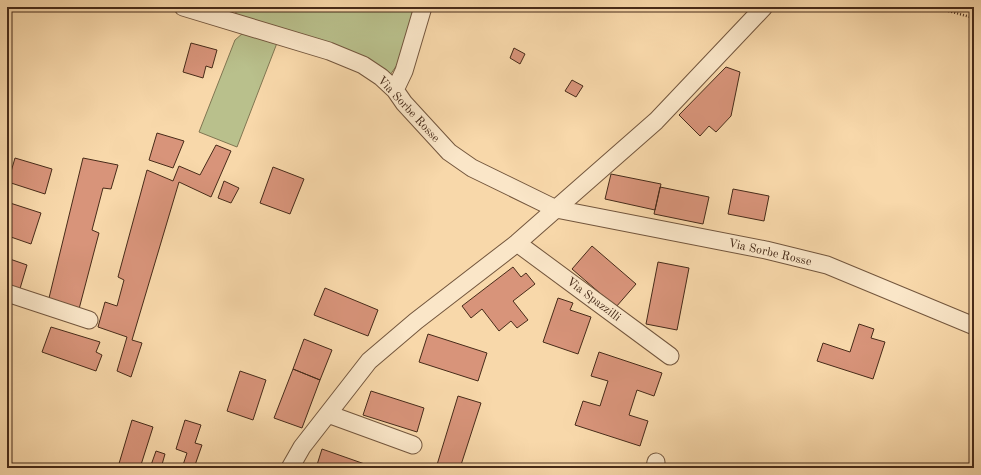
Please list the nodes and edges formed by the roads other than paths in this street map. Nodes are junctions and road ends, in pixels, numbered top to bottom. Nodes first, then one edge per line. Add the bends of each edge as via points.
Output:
1 (423, 7) edge
2 (764, 7) edge
3 (187, 8) edge
4 (395, 90) junction
5 (556, 209) junction
6 (517, 243) junction
7 (7, 293) edge
8 (89, 320) dead end
9 (974, 326) edge
10 (670, 356) dead end
11 (328, 414) junction
12 (413, 444) dead end
13 (290, 468) edge

1 - 4 street via 404,72
2 - 5 street via 656,121
3 - 4 street, Via Sorbe Rosse via 343,56 363,65
4 - 5 street, Via Sorbe Rosse via 449,152 472,168
5 - 6 street
5 - 9 street, Via Sorbe Rosse via 766,250 827,265
6 - 10 street, Via Spazzilli
6 - 11 street via 369,361
7 - 8 street
11 - 12 street
11 - 13 street via 302,447

